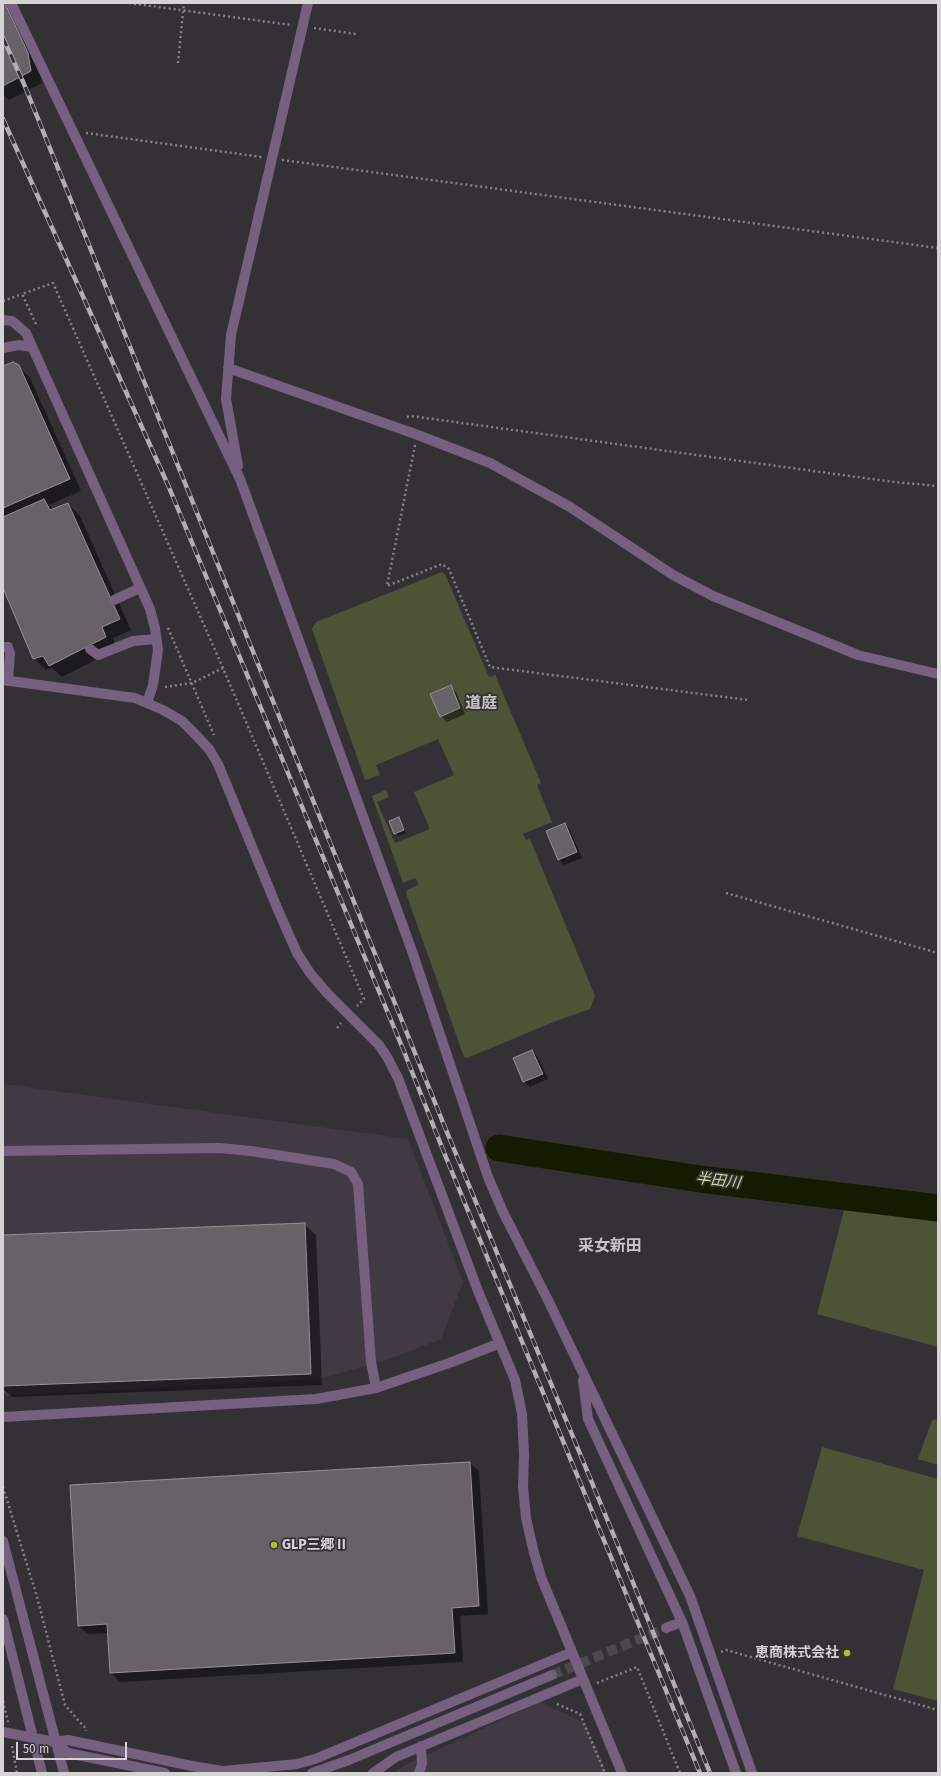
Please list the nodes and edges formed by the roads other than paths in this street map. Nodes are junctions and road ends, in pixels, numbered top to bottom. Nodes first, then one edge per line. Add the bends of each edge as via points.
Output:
1 (11, 3) edge
2 (308, 3) edge
3 (3, 320) edge
4 (32, 347) junction
5 (3, 348) edge
6 (228, 368) junction
7 (240, 479) junction
8 (140, 588) junction
9 (114, 600) dead end
10 (156, 639) junction
11 (5, 647) edge
12 (90, 649) dead end
13 (938, 674) edge
14 (6, 680) edge
15 (147, 703) junction
16 (3, 1151) edge
17 (500, 1343) junction
18 (581, 1370) junction
19 (376, 1388) junction
20 (3, 1417) edge
21 (3, 1541) edge
22 (3, 1619) edge
23 (682, 1622) junction
24 (666, 1628) tunnel mouth
25 (572, 1652) junction
26 (552, 1675) tunnel mouth
27 (585, 1683) junction
28 (3, 1732) edge
29 (33, 1738) junction
30 (55, 1742) junction
31 (421, 1746) junction
32 (224, 1771) junction
33 (42, 1773) edge
34 (64, 1773) edge
35 (165, 1773) edge
36 (239, 1773) edge
37 (312, 1773) edge
38 (373, 1773) edge
39 (419, 1773) edge
40 (622, 1773) edge
41 (736, 1773) edge
42 (752, 1773) edge

1 - 7 street
2 - 6 street via 231,335
3 - 4 street via 19,326 26,333
4 - 5 street via 19,345
4 - 8 street
6 - 7 street via 226,399
6 - 13 street via 490,463 570,507 673,575 713,596 858,656
7 - 18 street via 412,951 488,1177
8 - 9 street
8 - 10 street via 150,609
10 - 12 street via 133,641 98,655
10 - 15 street via 156,669
11 - 14 street via 10,653
14 - 15 street via 106,693 135,698
15 - 17 street via 182,722 212,754 298,953 327,993 388,1057
16 - 19 street via 219,1148 334,1164 351,1172 358,1184
17 - 19 street
17 - 25 street via 515,1380 522,1414 523,1487 532,1549
18 - 23 street via 588,1419
18 - 42 street via 690,1596
19 - 20 street via 316,1399
21 - 30 street
22 - 29 street
23 - 24 street
23 - 41 street
25 - 27 street
25 - 32 street via 315,1759 297,1764
26 - 37 street
27 - 31 street
27 - 40 street
28 - 29 street
29 - 30 street
29 - 33 street
30 - 32 street via 68,1740
30 - 34 street
30 - 35 street via 68,1753
31 - 38 street via 396,1757
31 - 39 street via 422,1764
32 - 36 street

